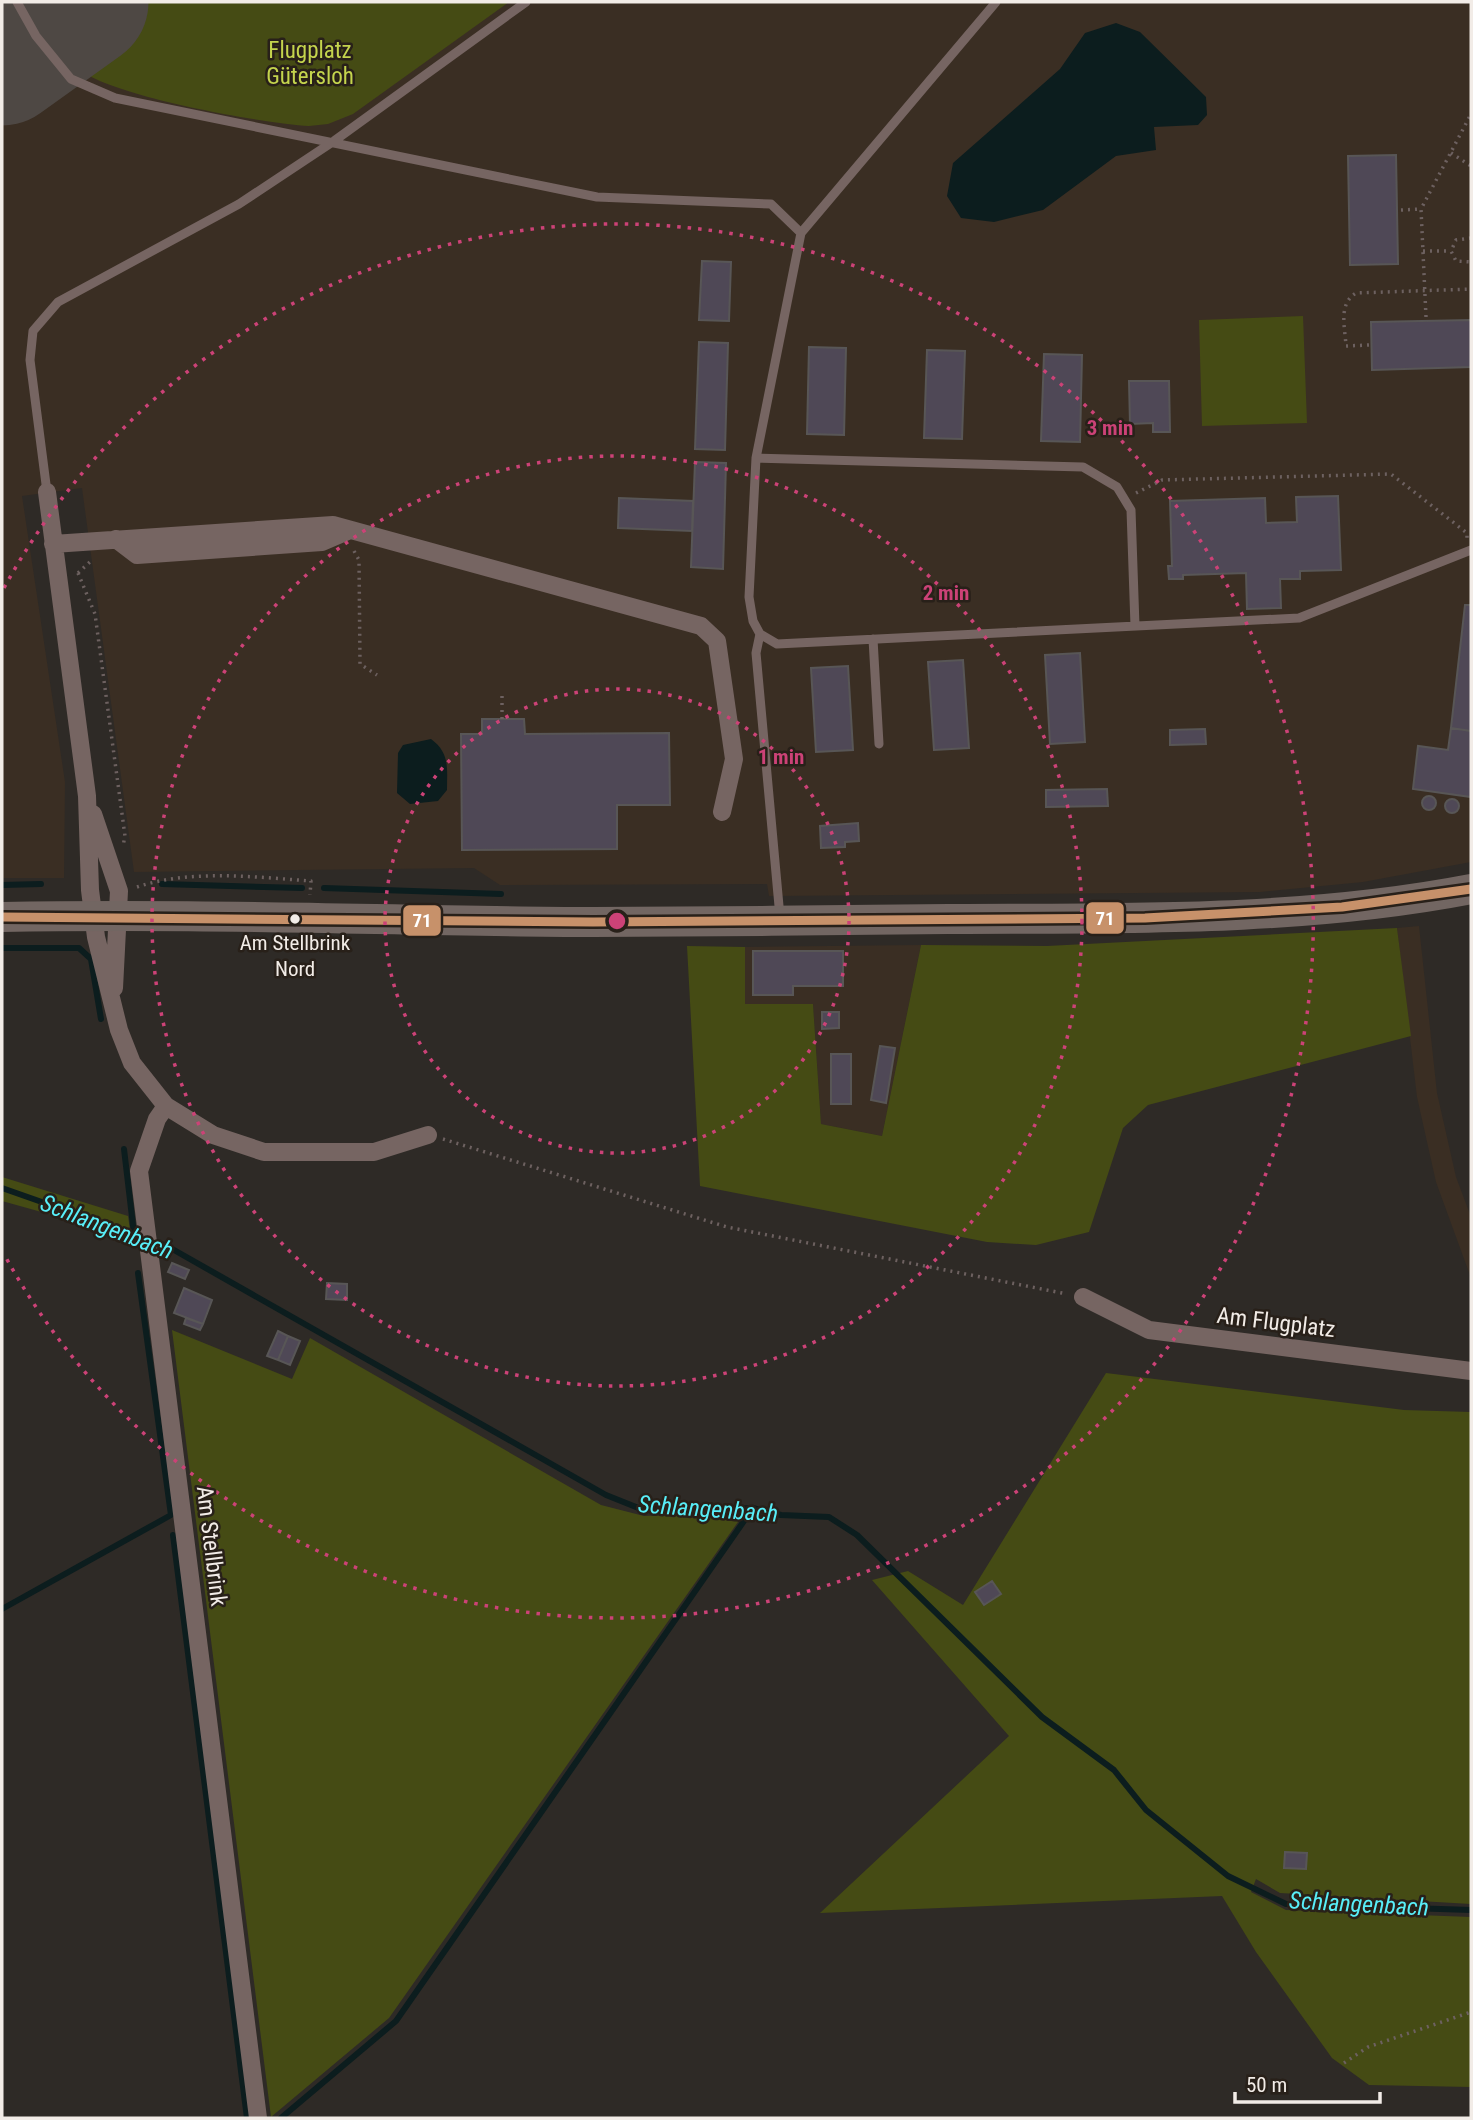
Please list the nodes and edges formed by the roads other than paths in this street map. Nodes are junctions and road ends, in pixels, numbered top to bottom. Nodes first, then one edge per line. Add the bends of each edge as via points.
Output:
1 (17, 2) edge
2 (526, 2) edge
3 (996, 2) edge
4 (334, 141) junction
5 (801, 233) junction
6 (756, 458) junction
7 (47, 492) joint
8 (59, 543) junction
9 (1470, 550) edge
10 (1135, 626) junction
11 (760, 634) junction
12 (873, 639) junction
13 (879, 744) dead end
14 (87, 796) junction
15 (722, 812) dead end
16 (1471, 890) edge
17 (107, 915) junction
18 (2, 917) edge
19 (780, 920) junction
20 (113, 999) junction
21 (166, 1106) junction
22 (428, 1135) road end
23 (1083, 1297) road end
24 (1471, 1371) edge
25 (258, 2118) edge

1 - 4 lane via 36,36 71,79 115,98
2 - 4 lane
3 - 5 lane
4 - 5 lane via 597,197 771,204
4 - 7 lane via 239,204 58,302 33,331 30,360
5 - 6 lane
6 - 10 lane via 1083,467 1117,487 1131,510
6 - 11 lane via 749,597 752,621
7 - 8 street
8 - 14 street
8 - 15 street via 333,525 701,626 718,642 734,759
9 - 10 lane via 1299,618
10 - 12 lane
11 - 12 lane via 777,643
11 - 19 lane via 756,653
12 - 13 lane
14 - 17 street via 90,890
14 - 17 street via 119,891
16 - 19 main road via 1408,902 1276,912
17 - 18 main road
17 - 19 main road
17 - 20 street
17 - 20 street via 96,937
20 - 21 street via 132,1063
21 - 22 street via 213,1135 264,1152 374,1152
21 - 25 street, Am Stellbrink via 139,1171
23 - 24 street, Am Flugplatz via 1149,1330

